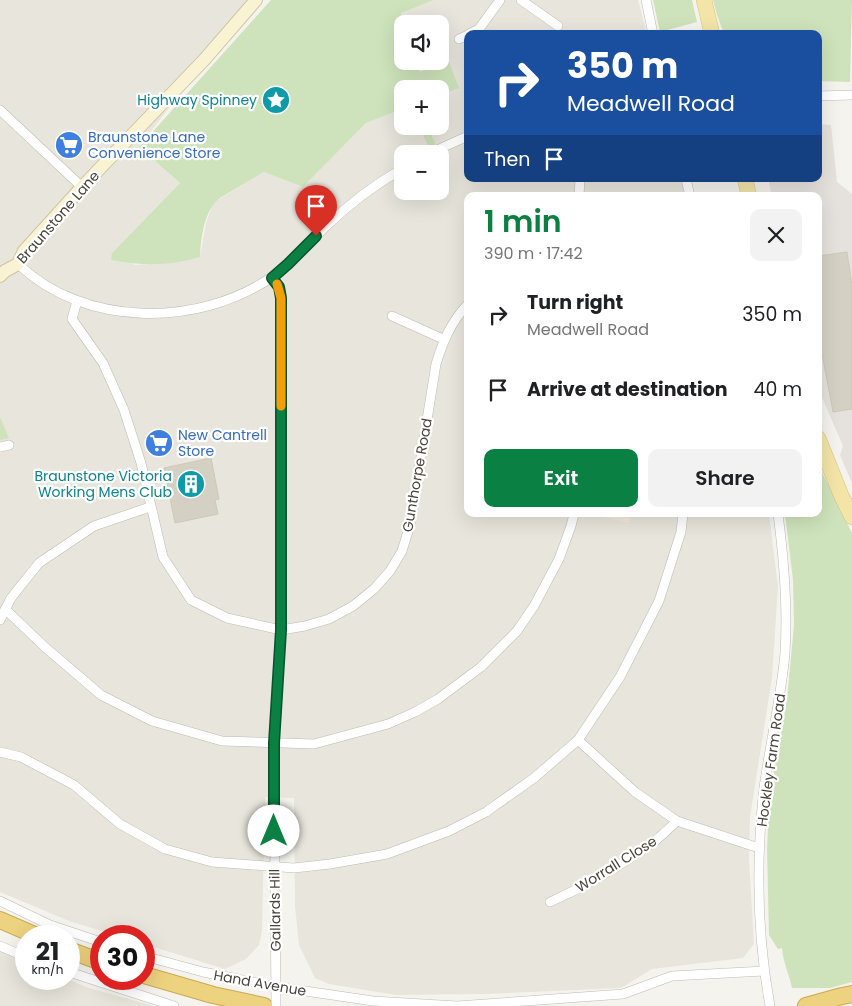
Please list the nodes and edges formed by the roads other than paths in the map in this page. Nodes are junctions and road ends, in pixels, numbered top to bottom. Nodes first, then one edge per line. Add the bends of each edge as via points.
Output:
1 (256, 0) edge
2 (500, 0) edge
3 (521, 0) edge
4 (646, 0) edge
5 (704, 0) edge
6 (558, 26) dead end
7 (477, 30) edge
8 (652, 30) edge
9 (711, 30) edge
10 (852, 95) edge
11 (822, 96) edge
12 (0, 110) edge
13 (464, 138) edge
14 (448, 145) edge
15 (394, 174) edge
16 (82, 187) junction
17 (18, 264) junction
18 (0, 276) edge
19 (272, 278) junction
20 (77, 301) junction
21 (464, 308) edge
22 (392, 316) dead end
23 (443, 339) junction
24 (822, 448) edge
25 (150, 507) junction
26 (573, 517) edge
27 (682, 517) edge
28 (778, 517) edge
29 (852, 517) edge
30 (5, 609) junction
31 (0, 620) edge
32 (281, 630) junction
33 (578, 740) junction
34 (274, 743) junction
35 (0, 752) edge
36 (678, 821) junction
37 (759, 848) junction
38 (274, 866) junction
39 (0, 901) edge
40 (550, 902) dead end
41 (0, 920) edge
42 (15, 926) edge
43 (90, 938) edge
44 (0, 946) edge
45 (15, 952) edge
46 (155, 959) edge
47 (764, 971) junction
48 (80, 976) edge
49 (155, 978) edge
50 (852, 994) edge
51 (174, 1006) edge
52 (264, 1006) edge
53 (276, 1006) edge
54 (770, 1006) edge
55 (806, 1006) edge

1 - 16 street, Braunstone Lane via 204,60
2 - 7 street
3 - 6 street
4 - 8 street
5 - 9 main road
10 - 11 street
12 - 16 street
13 - 14 street
15 - 19 street via 326,226
16 - 17 street, Braunstone Lane via 24,251
17 - 18 street, Braunstone Lane
17 - 20 street via 54,291
19 - 20 street via 220,302 175,312 128,313
19 - 32 street, Gallards Hill via 279,287 281,298
20 - 25 street via 72,319 103,363 124,410 141,463
21 - 23 street, Gunthorpe Road
22 - 23 street
23 - 32 street, Gunthorpe Road via 436,364 410,525 402,551 374,589 353,606 329,619
24 - 29 main road
25 - 30 street via 94,526 40,563
25 - 32 street via 163,557 192,600 227,618
26 - 34 street via 559,559 517,631 459,684 438,699 388,724 314,744
27 - 33 street via 681,532 659,601 620,677
28 - 37 street, Hockley Farm Road via 786,611 785,652
30 - 31 street
30 - 34 street via 101,694 143,716 222,741
32 - 34 street, Gallards Hill
33 - 36 street via 635,792
33 - 38 street via 526,784 486,812 449,831 387,854 294,868
34 - 38 street, Gallards Hill
35 - 38 street via 21,757 74,784 120,824 164,849 212,862
36 - 37 street
36 - 40 street, Worrall Close via 650,846
37 - 47 street, Hockley Farm Road
38 - 53 street, Gallards Hill
39 - 43 street
41 - 42 highway
44 - 45 street
46 - 47 street, Hand Avenue, bridge via 285,988 373,1001 457,1006 623,994 672,976
47 - 54 street, Hockley Farm Road
48 - 51 street
49 - 52 highway
50 - 55 highway

